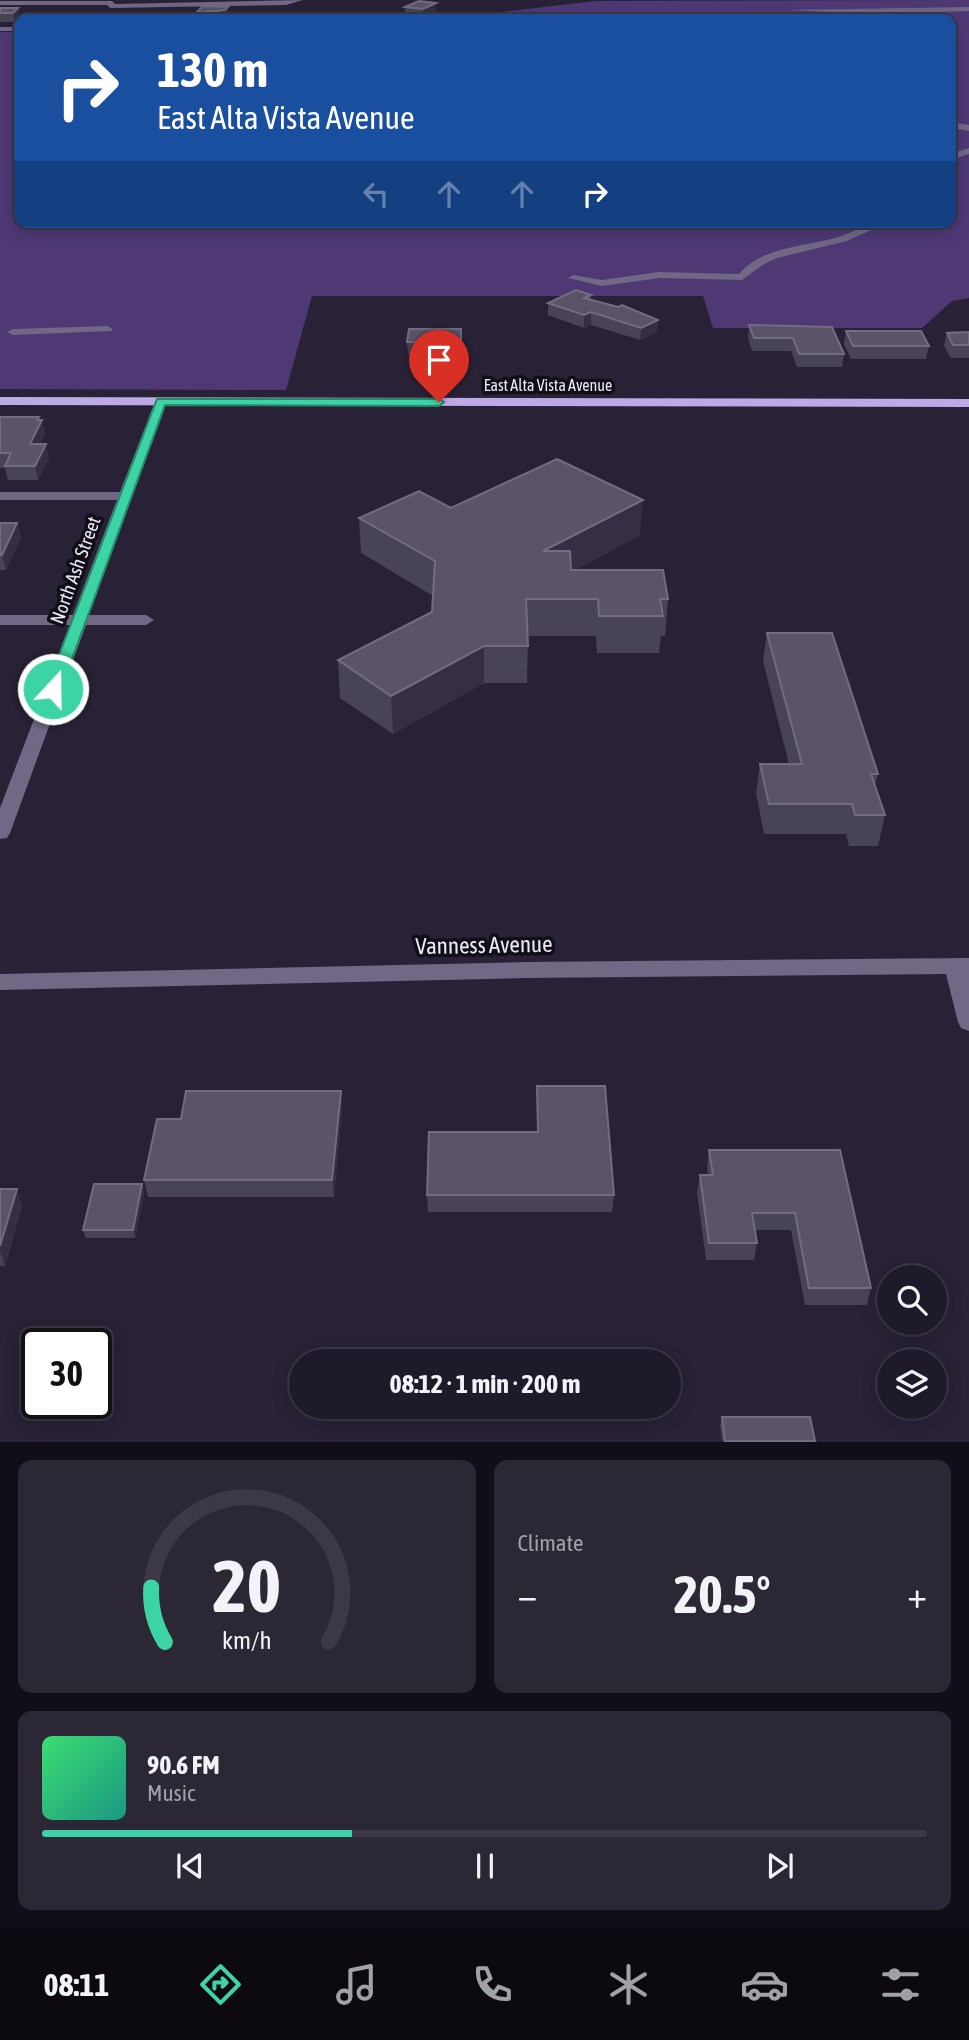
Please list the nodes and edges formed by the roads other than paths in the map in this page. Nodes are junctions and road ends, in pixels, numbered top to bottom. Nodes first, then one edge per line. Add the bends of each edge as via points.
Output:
1 (300, 0) edge
2 (0, 3) edge
3 (111, 4) edge
4 (969, 9) edge
5 (788, 10) dead end
6 (870, 228) edge
7 (573, 278) dead end
8 (107, 329) dead end
9 (13, 332) dead end
10 (0, 401) edge
11 (161, 402) junction
12 (969, 403) edge
13 (0, 496) edge
14 (125, 496) junction
15 (0, 620) edge
16 (79, 620) junction
17 (146, 620) dead end
18 (0, 781) edge
19 (19, 781) junction
20 (0, 832) edge
21 (962, 966) edge
22 (0, 982) edge
23 (969, 1022) edge

1 - 3 street
2 - 3 street
4 - 5 street
6 - 7 street via 758,263 742,277 659,275 602,283
8 - 9 street
10 - 11 main road, East Alta Vista Avenue
11 - 12 main road, East Alta Vista Avenue
11 - 14 street, North Ash Street
13 - 14 street
14 - 16 street, North Ash Street
15 - 16 street
16 - 17 street
16 - 19 street, North Ash Street
18 - 19 street
19 - 20 street, North Ash Street
21 - 22 street, Vanness Avenue
21 - 23 street

